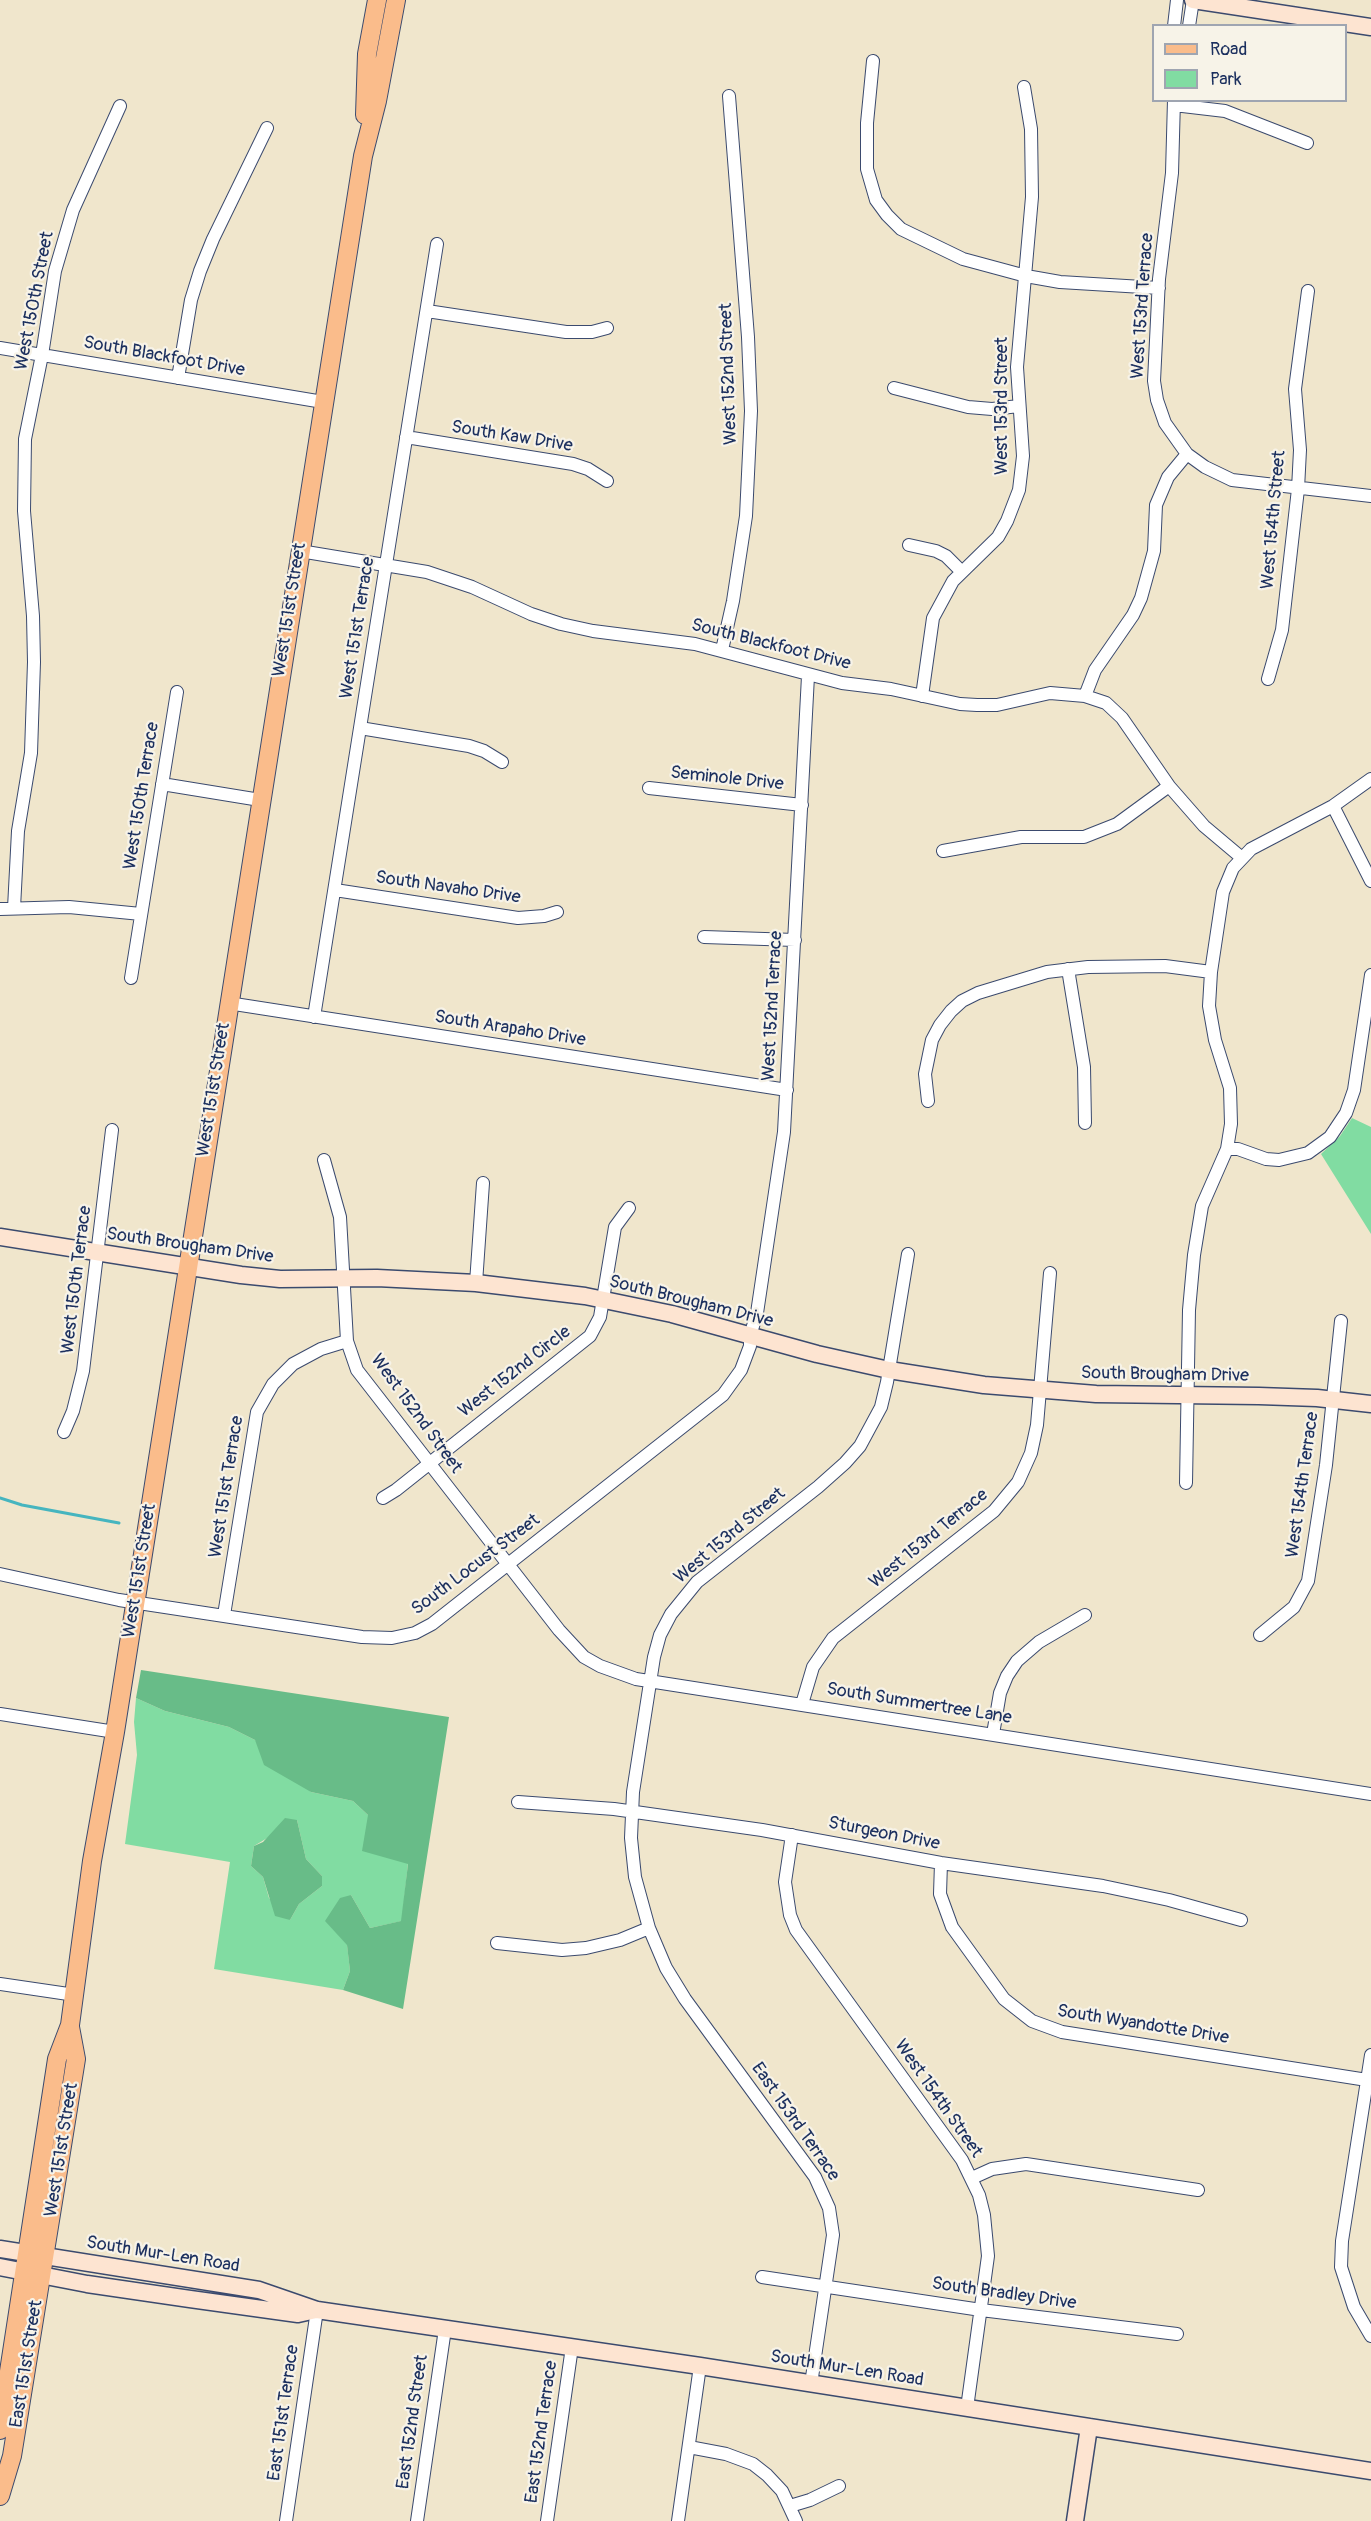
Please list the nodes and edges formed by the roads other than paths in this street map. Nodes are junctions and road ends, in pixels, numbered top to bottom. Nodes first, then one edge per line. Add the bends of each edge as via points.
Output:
1 (377, 0) edge
2 (396, 0) edge
3 (1177, 0) edge
4 (1193, 0) edge
5 (1174, 24) edge
6 (1189, 24) edge
7 (1371, 27) edge
8 (367, 54) junction
9 (873, 61) dead end
10 (1024, 87) dead end
11 (729, 96) dead end
12 (1174, 103) edge
13 (120, 106) dead end
14 (373, 116) junction
15 (267, 128) dead end
16 (1306, 143) dead end
17 (363, 156) junction
18 (437, 244) dead end
19 (1026, 276) junction
20 (1159, 288) junction
21 (1308, 291) dead end
22 (427, 311) junction
23 (607, 328) dead end
24 (0, 348) edge
25 (42, 355) junction
26 (178, 378) junction
27 (894, 388) dead end
28 (323, 402) junction
29 (1019, 406) junction
30 (406, 437) junction
31 (1187, 454) junction
32 (607, 481) dead end
33 (1298, 489) junction
34 (1371, 496) edge
35 (909, 545) dead end
36 (300, 551) junction
37 (386, 565) junction
38 (961, 571) junction
39 (722, 650) junction
40 (808, 676) junction
41 (1268, 679) dead end
42 (177, 692) dead end
43 (922, 696) junction
44 (1085, 696) junction
45 (360, 728) junction
46 (502, 762) dead end
47 (1371, 779) edge
48 (162, 784) junction
49 (1169, 786) junction
50 (649, 788) dead end
51 (260, 800) junction
52 (802, 805) junction
53 (1333, 806) junction
54 (943, 851) dead end
55 (1242, 858) junction
56 (1371, 881) edge
57 (334, 890) junction
58 (14, 908) junction
59 (0, 909) edge
60 (557, 912) dead end
61 (141, 914) junction
62 (704, 937) dead end
63 (795, 940) junction
64 (1068, 969) junction
65 (1211, 972) junction
66 (1371, 975) edge
67 (131, 978) dead end
68 (228, 1003) junction
69 (314, 1017) junction
70 (787, 1090) junction
71 (928, 1101) dead end
72 (1085, 1123) dead end
73 (112, 1130) dead end
74 (1227, 1149) junction
75 (324, 1160) dead end
76 (483, 1183) dead end
77 (629, 1208) dead end
78 (0, 1237) edge
79 (99, 1252) junction
80 (908, 1254) dead end
81 (187, 1266) junction
82 (1050, 1272) dead end
83 (345, 1279) junction
84 (476, 1282) junction
85 (602, 1299) junction
86 (1341, 1321) dead end
87 (750, 1336) junction
88 (347, 1341) junction
89 (889, 1370) junction
90 (1040, 1391) junction
91 (1186, 1396) junction
92 (1332, 1400) junction
93 (1371, 1404) edge
94 (64, 1432) dead end
95 (429, 1464) junction
96 (1186, 1483) dead end
97 (383, 1498) dead end
98 (508, 1565) junction
99 (0, 1574) edge
100 (135, 1603) junction
101 (224, 1615) junction
102 (1085, 1615) dead end
103 (1260, 1635) dead end
104 (649, 1681) junction
105 (802, 1704) junction
106 (0, 1714) edge
107 (115, 1732) junction
108 (993, 1734) junction
109 (1371, 1794) edge
110 (518, 1802) dead end
111 (631, 1812) junction
112 (792, 1835) junction
113 (941, 1863) junction
114 (642, 1905) joint
115 (1240, 1920) dead end
116 (649, 1928) junction
117 (497, 1943) dead end
118 (0, 1984) edge
119 (75, 1995) junction
120 (1371, 2055) edge
121 (1367, 2080) junction
122 (972, 2178) junction
123 (1198, 2190) dead end
124 (0, 2249) edge
125 (34, 2264) junction
126 (0, 2267) edge
127 (762, 2277) dead end
128 (223, 2284) junction
129 (826, 2286) junction
130 (150, 2294) junction
131 (317, 2310) junction
132 (981, 2310) junction
133 (445, 2329) junction
134 (1177, 2334) dead end
135 (1371, 2337) edge
136 (572, 2347) junction
137 (700, 2366) junction
138 (811, 2384) junction
139 (967, 2408) junction
140 (1089, 2427) junction
141 (0, 2430) edge
142 (689, 2447) junction
143 (1371, 2471) edge
144 (0, 2485) edge
145 (839, 2486) dead end
146 (790, 2506) junction
147 (286, 2521) edge
148 (417, 2521) edge
149 (547, 2521) edge
150 (678, 2521) edge
151 (796, 2521) edge
152 (1075, 2521) edge

1 - 8 main road, West 151st Street
2 - 14 main road, West 151st Street
3 - 5 street
4 - 6 street
4 - 7 main road
8 - 14 main road via 378,63
8 - 17 main road, West 151st Street
9 - 19 street via 867,169 882,208 901,229 963,259
10 - 19 street, West 153rd Street via 1029,105 1032,160
11 - 39 street, West 152nd Street via 751,411 746,516
12 - 16 street via 1224,111
12 - 20 street, West 153rd Terrace via 1172,173
13 - 25 street, West 150th Street via 73,210 55,271
14 - 17 main road, West 151st Street
15 - 26 street via 200,271
17 - 28 main road, West 151st Street
18 - 22 street, West 151st Terrace
19 - 20 street
19 - 29 street, West 153rd Street via 1018,358
20 - 31 street, West 153rd Terrace via 1154,381 1157,400 1165,423
21 - 33 street, West 154th Street via 1295,389 1300,450
22 - 23 street via 566,332
22 - 30 street, West 151st Terrace
24 - 25 street, South Blackfoot Drive
25 - 26 street, South Blackfoot Drive
25 - 58 street, West 150th Street via 25,439 24,512 34,662 31,753 18,831
26 - 28 street, South Blackfoot Drive
27 - 29 street via 974,408
28 - 36 main road, West 151st Street
29 - 38 street, West 153rd Street via 1023,456 1015,504 998,537
30 - 32 street, South Kaw Drive via 573,464
30 - 37 street, West 151st Terrace
31 - 33 street via 1232,480
31 - 44 street via 1168,477 1156,505 1154,551 1141,598 1095,670
33 - 34 street
33 - 41 street, West 154th Street via 1282,630
35 - 38 street via 946,556
36 - 37 street, South Blackfoot Drive
36 - 51 main road, West 151st Street
37 - 39 street, South Blackfoot Drive via 459,582 561,624
37 - 45 street, West 151st Terrace
38 - 43 street, West 153rd Street via 933,618
39 - 40 street, South Blackfoot Drive
40 - 43 street, South Blackfoot Drive
40 - 52 street, West 152nd Terrace
42 - 48 street, West 150th Terrace
43 - 44 street, South Blackfoot Drive via 960,704 997,705 1050,693
44 - 49 street, South Blackfoot Drive via 1106,703 1122,718
45 - 46 street via 470,746
45 - 57 street, West 151st Terrace
47 - 53 street
48 - 51 street
48 - 61 street, West 150th Terrace
49 - 54 street via 1118,824 1092,835 1063,839 1021,837
49 - 55 street, South Blackfoot Drive via 1204,826
50 - 52 street, Seminole Drive
51 - 68 main road, West 151st Street
52 - 63 street, West 152nd Terrace
53 - 55 street via 1251,849
53 - 56 street
55 - 65 street via 1223,892
57 - 60 street, South Navaho Drive via 518,918
57 - 69 street, West 151st Terrace
58 - 59 street
58 - 61 street via 69,907
61 - 67 street, West 150th Terrace
62 - 63 street
63 - 70 street, West 152nd Terrace
64 - 65 street via 1165,966
64 - 71 street via 978,993 951,1011 940,1025 927,1056
64 - 72 street via 1084,1067
65 - 74 street via 1211,1024 1230,1088
66 - 74 street via 1354,1090 1346,1113 1330,1137 1308,1153 1279,1160
68 - 69 street, South Arapaho Drive
68 - 81 main road, West 151st Street
69 - 70 street, South Arapaho Drive
70 - 87 street, West 152nd Terrace via 783,1143 757,1313
73 - 79 street, West 150th Terrace
74 - 91 street via 1206,1193 1200,1216 1189,1310
75 - 83 street, West 152nd Street via 340,1217
76 - 84 street
77 - 85 street, West 152nd Circle via 615,1227
78 - 79 main road, South Brougham Drive
79 - 81 main road, South Brougham Drive
79 - 94 street, West 150th Terrace via 80,1386
80 - 89 street, West 153rd Street
81 - 83 main road, South Brougham Drive via 241,1275
81 - 100 main road, West 151st Street
82 - 90 street, West 153rd Terrace
83 - 84 main road, South Brougham Drive
83 - 88 street, West 152nd Street
84 - 85 main road, South Brougham Drive
85 - 87 main road, South Brougham Drive
85 - 95 street, West 152nd Circle via 600,1317 590,1336
86 - 92 street, West 154th Terrace
87 - 89 main road, South Brougham Drive
87 - 98 street, South Locust Street via 746,1359 723,1395
88 - 95 street, West 152nd Street via 357,1370
88 - 101 street, West 151st Terrace via 293,1364 273,1384 257,1412
89 - 90 main road, South Brougham Drive
89 - 104 street, West 153rd Street via 881,1407 870,1430 845,1463 685,1595 660,1635
90 - 91 main road, South Brougham Drive
90 - 105 street, West 153rd Terrace via 1031,1453 1010,1494 994,1511 833,1638 813,1667
91 - 92 main road, South Brougham Drive
91 - 96 street
92 - 93 main road, South Brougham Drive
92 - 103 street, West 154th Terrace via 1308,1581 1294,1606
95 - 97 street, West 152nd Circle
95 - 98 street, West 152nd Street
98 - 101 street, South Locust Street via 432,1624 392,1638 362,1637
98 - 104 street, South Summertree Lane via 585,1657 618,1675
99 - 100 street, South Locust Street
100 - 101 street, South Locust Street
100 - 107 main road, West 151st Street
102 - 108 street via 1039,1642 1017,1661 1000,1693
104 - 105 street, South Summertree Lane
104 - 111 street, West 153rd Street
105 - 108 street, South Summertree Lane
106 - 107 street
107 - 119 main road, West 151st Street via 94,1845
108 - 109 street, South Summertree Lane
110 - 111 street, Sturgeon Drive
111 - 112 street, Sturgeon Drive
111 - 114 street, West 153rd Street via 634,1867
112 - 113 street, Sturgeon Drive
112 - 122 street, West 154th Street via 785,1882 796,1930
113 - 115 street, Sturgeon Drive via 1102,1886
113 - 121 street, South Wyandotte Drive via 940,1894 952,1927 1004,1999 1032,2021 1062,2032
114 - 116 street, East 153rd Terrace
116 - 117 street via 586,1948 562,1950
116 - 129 street, East 153rd Terrace via 685,1999 815,2177 829,2208 832,2226
118 - 119 street
119 - 125 main road, West 151st Street via 70,2025 57,2060
120 - 121 street
121 - 135 street via 1341,2267 1354,2307
122 - 123 street via 992,2169 1026,2164
122 - 132 street, West 154th Street via 987,2238
124 - 125 main road, South Mur-Len Road
125 - 126 main road, South Mur-Len Road
125 - 128 main road, South Mur-Len Road
125 - 130 main road, South Mur-Len Road
125 - 141 main road, East 151st Street
125 - 144 main road, East 151st Street via 12,2456
127 - 129 street
128 - 130 main road via 215,2293 178,2288
128 - 131 main road, South Mur-Len Road via 259,2290
129 - 132 street, South Bradley Drive
129 - 138 street, East 153rd Terrace
130 - 131 main road, South Mur-Len Road via 298,2314
131 - 133 main road, South Mur-Len Road
131 - 147 street, East 151st Terrace
132 - 134 street, South Bradley Drive
132 - 139 street, West 154th Street
133 - 136 main road, South Mur-Len Road
133 - 148 street, East 152nd Street
136 - 137 main road, South Mur-Len Road
136 - 149 street, East 152nd Terrace
137 - 138 main road, South Mur-Len Road
137 - 142 street
138 - 139 main road, South Mur-Len Road
139 - 140 main road, South Mur-Len Road
140 - 143 main road, South Mur-Len Road
140 - 152 main road
142 - 146 street via 753,2464 782,2491
142 - 150 street
145 - 146 street
146 - 151 street

